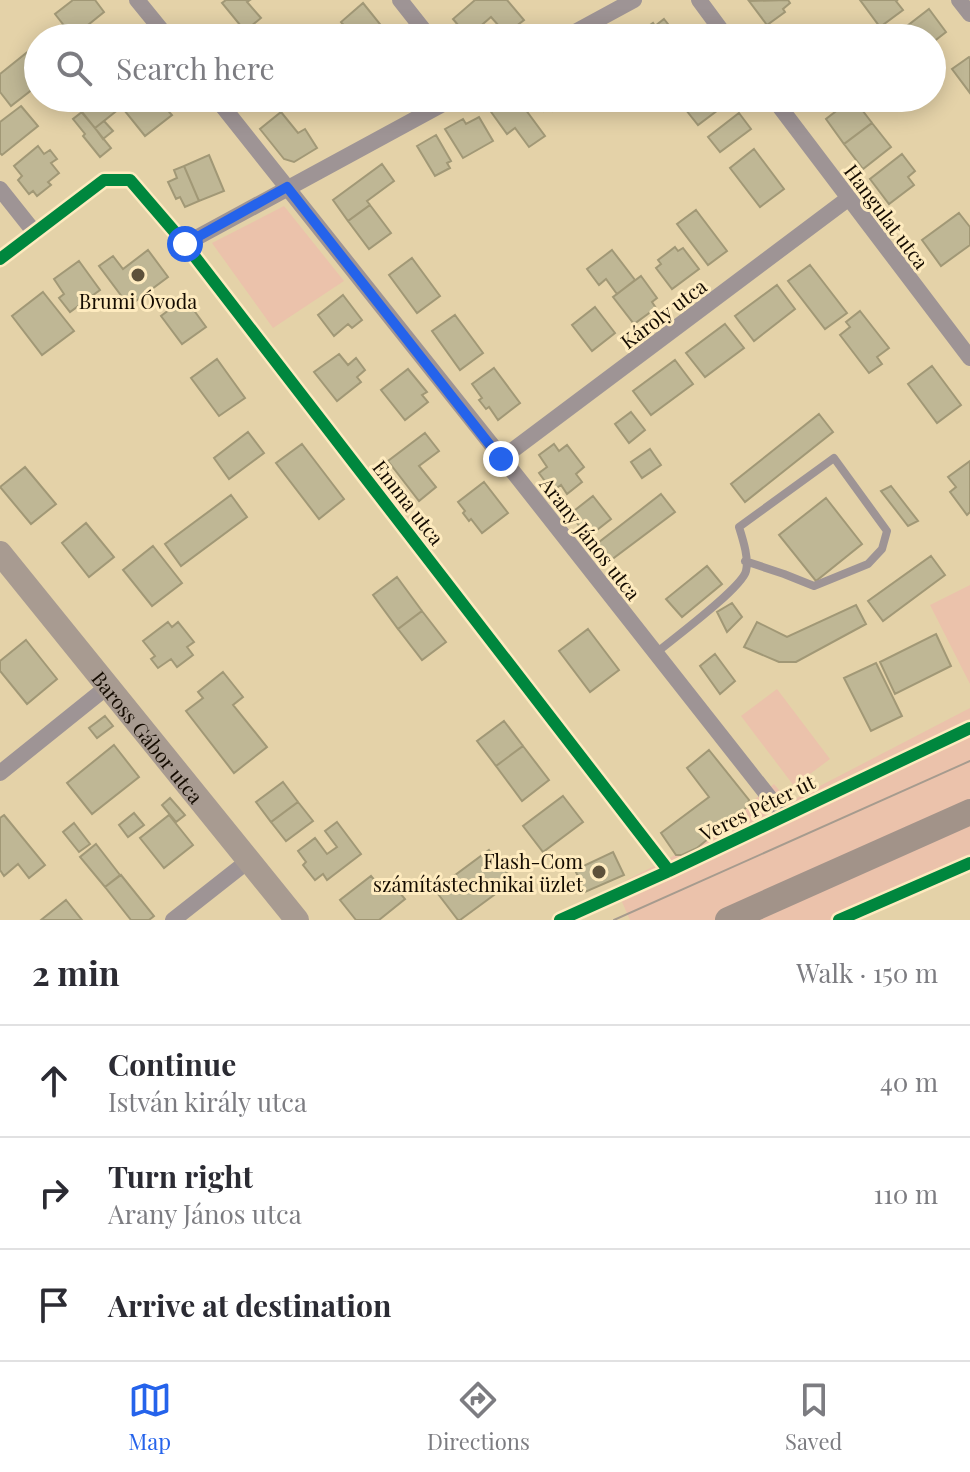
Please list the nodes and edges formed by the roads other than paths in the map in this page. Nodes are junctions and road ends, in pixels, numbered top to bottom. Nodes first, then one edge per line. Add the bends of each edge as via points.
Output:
1 (137, 0) edge
2 (400, 0) edge
3 (634, 0) edge
4 (699, 0) edge
5 (959, 0) edge
6 (970, 14) edge
7 (157, 24) edge
8 (419, 24) edge
9 (590, 24) edge
10 (717, 24) edge
11 (227, 112) edge
12 (428, 112) edge
13 (784, 112) edge
14 (287, 187) junction
15 (0, 189) edge
16 (849, 198) junction
17 (35, 233) junction
18 (185, 244) junction
19 (0, 259) edge
20 (970, 358) edge
21 (501, 459) junction
22 (0, 553) edge
23 (745, 561) junction
24 (655, 653) junction
25 (107, 687) junction
26 (970, 728) edge
27 (0, 773) edge
28 (970, 812) edge
29 (784, 816) junction
30 (248, 861) junction
31 (669, 871) junction
32 (173, 920) edge
33 (297, 920) edge
34 (560, 920) edge
35 (728, 920) edge

1 - 7 street
2 - 8 street
3 - 9 street
4 - 10 street
5 - 6 street
11 - 14 street, Arany János utca
12 - 14 street
13 - 16 street, Hangulat utca
14 - 18 street
14 - 21 street, Arany János utca
15 - 17 street
16 - 20 street, Hangulat utca
16 - 21 street, Károly utca
17 - 18 street, Emma utca via 104,180 130,180
17 - 19 street
18 - 31 street, Emma utca
21 - 24 street, Arany János utca
22 - 25 street, Baross Gábor utca
23 - 23 lane via 739,527 834,458 887,531 882,549 868,564 814,586
23 - 24 lane via 746,573 735,588
24 - 29 street, Arany János utca
25 - 27 street
25 - 30 street, Baross Gábor utca
26 - 29 street, Veres Péter út
28 - 35 main road
29 - 31 street, Veres Péter út
30 - 32 street
30 - 33 street, Baross Gábor utca
31 - 34 street, Veres Péter út

